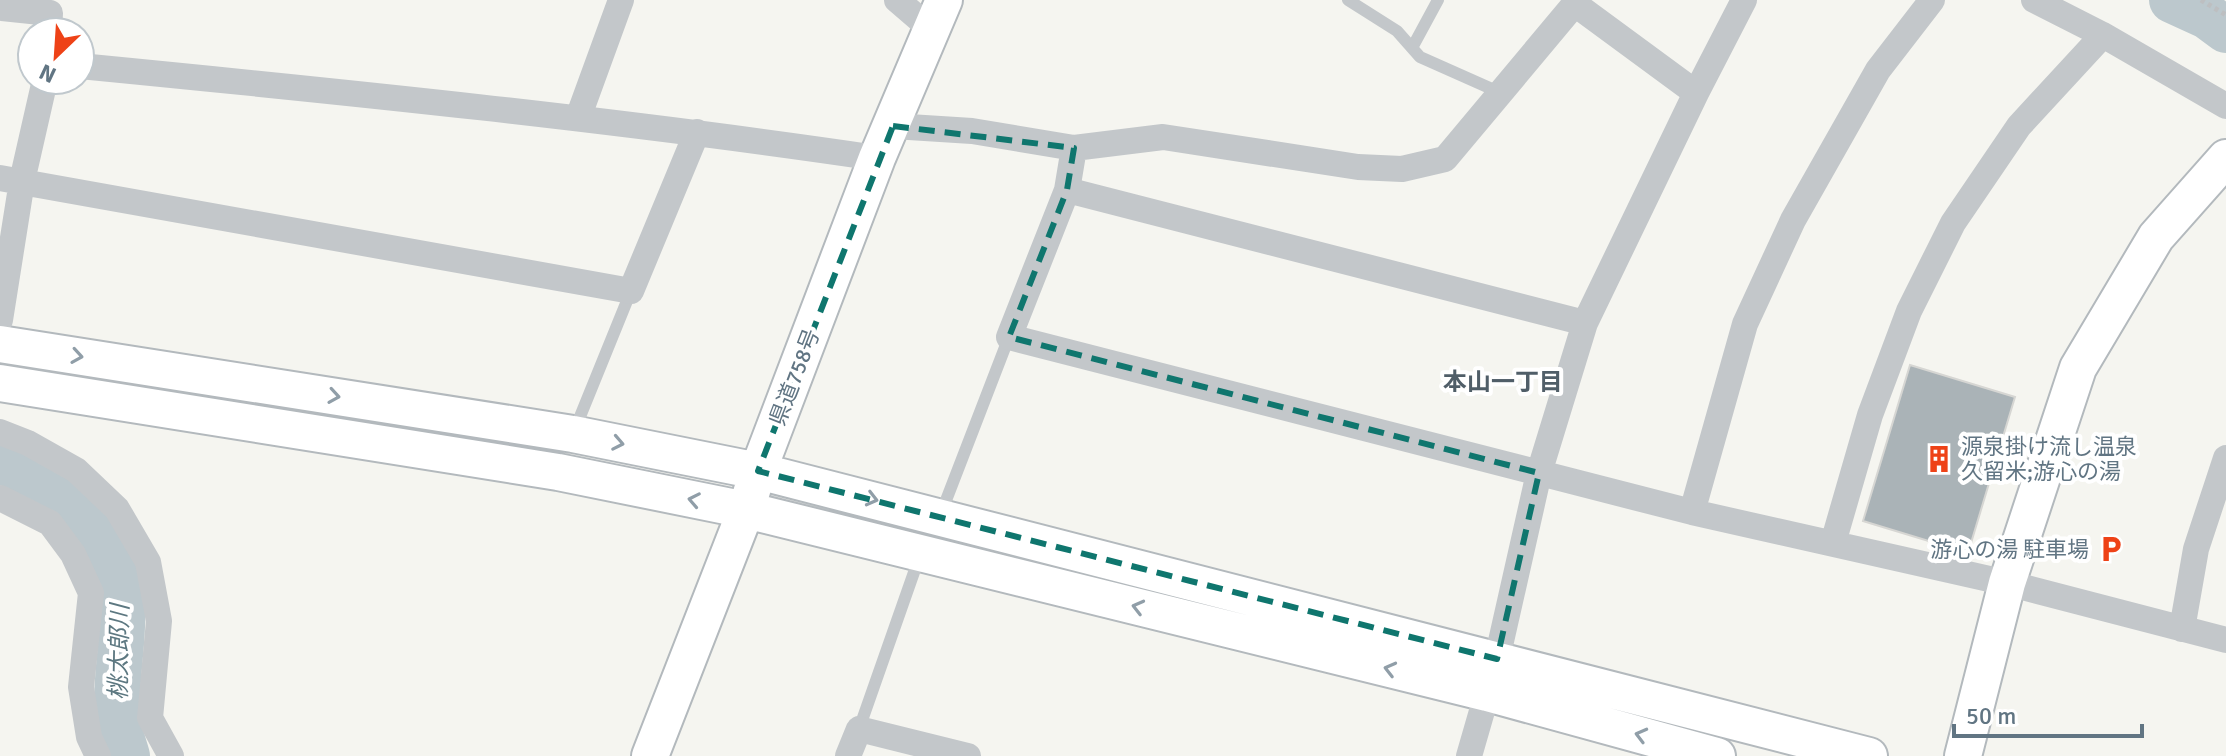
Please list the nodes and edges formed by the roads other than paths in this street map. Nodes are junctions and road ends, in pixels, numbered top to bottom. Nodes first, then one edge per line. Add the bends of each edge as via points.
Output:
1 (5, 0) edge
2 (621, 0) edge
3 (897, 0) edge
4 (1348, 0) edge
5 (1438, 0) edge
6 (1744, 0) edge
7 (1932, 0) edge
8 (2034, 0) edge
9 (1577, 2) edge
10 (939, 15) edge
11 (50, 16) edge
12 (2103, 35) junction
13 (1412, 48) junction
14 (96, 68) edge
15 (1501, 93) junction
16 (1696, 93) junction
17 (40, 96) edge
18 (2226, 106) edge
19 (578, 118) junction
20 (893, 126) junction
21 (697, 132) junction
22 (1074, 148) junction
23 (877, 158) junction
24 (2226, 158) edge
25 (11, 180) edge
26 (1067, 190) junction
27 (631, 291) junction
28 (0, 320) edge
29 (1585, 323) junction
30 (1009, 337) junction
31 (0, 344) edge
32 (0, 383) edge
33 (0, 432) edge
34 (573, 434) junction
35 (2226, 458) edge
36 (758, 471) junction
37 (1539, 473) junction
38 (0, 498) edge
39 (746, 510) junction
40 (1692, 512) junction
41 (940, 516) junction
42 (1833, 543) junction
43 (920, 553) junction
44 (2007, 583) junction
45 (2182, 629) junction
46 (2226, 640) edge
47 (1497, 659) junction
48 (1487, 693) junction
49 (859, 729) junction
50 (98, 756) edge
51 (171, 756) edge
52 (650, 756) edge
53 (848, 756) edge
54 (968, 756) edge
55 (1469, 756) edge
56 (1717, 756) edge
57 (1869, 756) edge
58 (1963, 756) edge

1 - 11 street via 2,8
2 - 19 street
3 - 10 street
4 - 13 lane via 1397,31
5 - 13 lane
6 - 16 street
7 - 40 street via 1878,70 1793,220 1745,324
8 - 12 street
9 - 15 street
9 - 16 street
10 - 20 street, 県道758号
12 - 18 street
12 - 42 street via 2019,126 1953,223 1909,311 1870,415
13 - 15 lane via 1420,57
14 - 19 street
15 - 22 street via 1445,159 1402,169 1163,137
16 - 29 street
17 - 25 street
19 - 21 street
20 - 22 street via 972,131
20 - 23 street, 県道758号
21 - 23 street
21 - 27 street
22 - 26 street
23 - 36 street, 県道758号
24 - 44 street via 2156,237 2078,368
25 - 27 street
25 - 28 street
26 - 29 street
26 - 30 street
27 - 34 lane
29 - 37 street
30 - 37 street
30 - 41 lane
31 -> 34 street
39 -> 32 street via 558,472
33 - 51 street via 76,470 117,509 148,562 159,621 150,718
34 -> 36 street
35 - 45 street via 2196,549
36 - 39 street, 県道758号
36 -> 41 street
37 - 40 street
37 - 47 street
38 - 50 street via 50,523 73,554 91,593 81,687 89,737
39 - 43 street
39 - 52 street, 県道758号
40 - 42 street
41 - 47 street
42 - 44 street
48 -> 43 street
43 - 49 lane
44 - 45 street
44 - 58 street
45 - 46 street
47 - 48 street
47 - 57 street
48 - 55 street
56 -> 48 street
49 - 53 street
49 - 54 street

